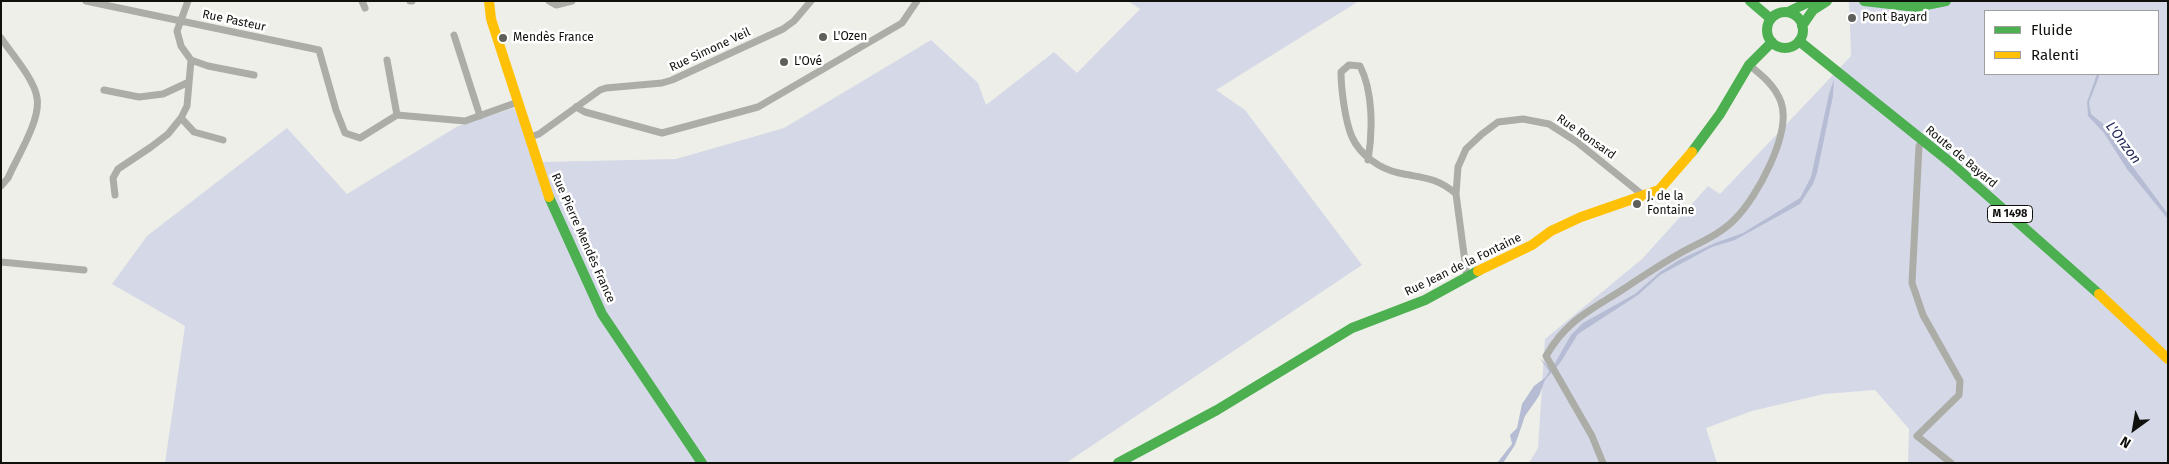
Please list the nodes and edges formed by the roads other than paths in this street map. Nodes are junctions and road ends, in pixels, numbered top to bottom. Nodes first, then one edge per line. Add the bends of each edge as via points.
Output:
1 (86, 1) edge
2 (188, 1) edge
3 (489, 1) edge
4 (548, 1) edge
5 (572, 1) edge
6 (811, 1) edge
7 (916, 1) edge
8 (1750, 1) edge
9 (1810, 1) edge
10 (1827, 1) edge
11 (1864, 1) edge
12 (1946, 1) edge
13 (1790, 11) junction
14 (1771, 19) junction
15 (182, 21) junction
16 (1802, 26) junction
17 (454, 35) dead end
18 (1, 38) edge
19 (1799, 41) junction
20 (1772, 42) junction
21 (191, 60) junction
22 (387, 60) dead end
23 (1750, 65) junction
24 (254, 75) dead end
25 (189, 82) junction
26 (104, 90) dead end
27 (518, 102) junction
28 (576, 107) junction
29 (397, 115) junction
30 (480, 116) junction
31 (181, 118) junction
32 (530, 137) junction
33 (223, 140) dead end
34 (1923, 140) junction
35 (1368, 160) junction
36 (1, 186) edge
37 (1456, 194) junction
38 (115, 195) dead end
39 (1644, 196) junction
40 (1, 262) edge
41 (84, 270) dead end
42 (1467, 277) junction
43 (2168, 359) edge
44 (702, 463) edge
45 (1118, 463) edge
46 (1603, 463) edge
47 (1951, 463) edge

1 - 15 street, Rue Pasteur
2 - 15 street
3 - 27 street, Rue Pierre Mendès France via 491,19
4 - 5 street via 556,5
6 - 28 street, Rue Simone Veil via 794,22 782,29 672,80 606,88
7 - 28 street via 902,23 758,107 662,133
8 - 14 street
9 - 13 street
10 - 16 street via 1813,10
11 - 12 street via 1915,8
13 - 14 street via 1776,13
13 - 16 street
14 - 20 street via 1766,31
15 - 21 street via 178,31 181,46
15 - 29 street, Rue Pasteur via 319,50 345,133 360,138
16 - 19 street
17 - 30 street
18 - 36 street via 38,98 36,116 8,178
19 - 20 street via 1794,46 1782,48
19 - 34 street, Route de Bayard / M 1498
20 - 23 street, Rue Jean de la Fontaine
21 - 24 street
21 - 25 street
22 - 29 street
23 - 39 street, Rue Jean de la Fontaine via 1684,163 1659,190
23 - 46 street via 1771,83 1782,104 1784,128 1765,176 1753,194 1735,219 1711,236 1585,312 1555,340 1546,356 1592,436
25 - 26 street via 163,94 140,97
25 - 31 street via 187,106
27 - 30 street
27 - 32 street, Rue Pierre Mendès France
28 - 32 street, Rue Simone Veil
29 - 30 street via 465,121
31 - 33 street via 194,132
31 - 38 street via 151,147 118,169 114,178
32 - 44 street, Rue Pierre Mendès France via 546,191 602,314
34 - 43 street, Route de Bayard / M 1498 via 2015,218
34 - 47 street via 1919,146 1912,283 1923,315 1960,381 1959,395 1918,436
35 - 35 street via 1352,137 1345,106 1341,72 1349,65 1360,66 1367,79 1372,124
35 - 37 street via 1397,173 1445,184
37 - 39 street, Rue Ronsard via 1458,167 1466,149 1498,122 1523,119 1549,124
37 - 42 street, Rue Ronsard
39 - 42 street, Rue Jean de la Fontaine via 1581,217
40 - 41 street
42 - 45 street, Rue Jean de la Fontaine via 1425,300 1352,328 1217,410

